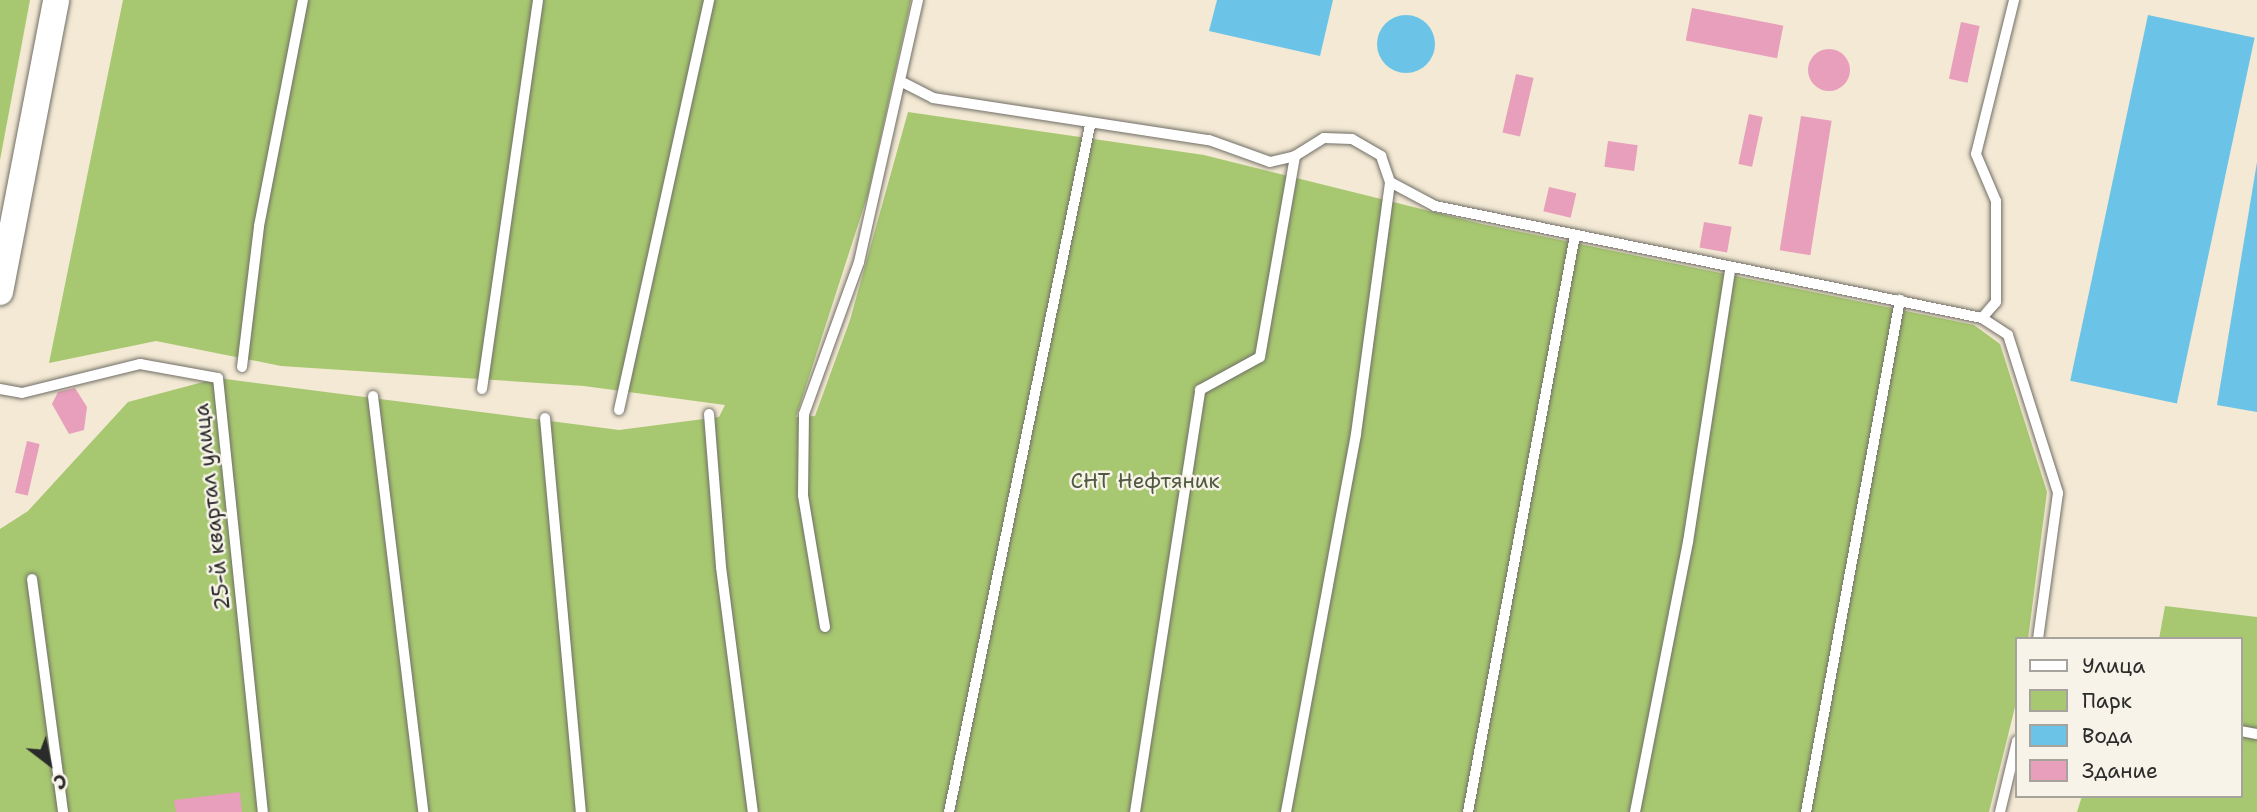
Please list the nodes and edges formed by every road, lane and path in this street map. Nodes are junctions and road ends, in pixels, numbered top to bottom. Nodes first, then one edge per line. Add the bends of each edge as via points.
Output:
1 (56, 0) edge
2 (303, 0) edge
3 (538, 0) edge
4 (709, 0) edge
5 (918, 0) edge
6 (2014, 0) edge
7 (904, 83) junction
8 (1090, 126) junction
9 (1296, 156) junction
10 (1390, 182) junction
11 (1575, 235) junction
12 (1730, 270) junction
13 (0, 292) edge
14 (1900, 300) junction
15 (1982, 318) junction
16 (242, 367) dead end
17 (0, 389) edge
18 (482, 389) dead end
19 (373, 396) dead end
20 (619, 410) dead end
21 (709, 414) dead end
22 (545, 418) dead end
23 (32, 579) dead end
24 (825, 627) dead end
25 (2038, 637) edge
26 (2016, 745) edge
27 (63, 812) edge
28 (263, 812) edge
29 (423, 812) edge
30 (581, 812) edge
31 (753, 812) edge
32 (949, 812) edge
33 (1135, 812) edge
34 (1286, 812) edge
35 (1468, 812) edge
36 (1635, 812) edge
37 (1806, 812) edge
38 (2000, 812) edge

1 - 13 street
2 - 16 lane via 259,226
3 - 18 lane
4 - 20 lane
5 - 7 lane
6 - 15 lane via 1976,154 1996,201 1996,302
7 - 8 lane via 933,98
7 - 24 lane via 859,262 804,414 803,495
8 - 9 lane via 1209,140 1270,162
8 - 32 lane
9 - 10 lane via 1324,138 1352,139 1381,156
9 - 33 lane via 1260,357 1200,390
10 - 11 lane via 1436,206
10 - 34 lane via 1356,433
11 - 12 lane
11 - 35 lane
12 - 14 lane
12 - 36 lane via 1688,542
14 - 15 lane
14 - 37 lane
15 - 25 lane via 2008,335 2058,493
17 - 28 lane, 25-й квартал улица via 22,393 141,364 218,378
19 - 29 lane
21 - 31 lane
22 - 30 lane
23 - 27 lane
26 - 38 lane

